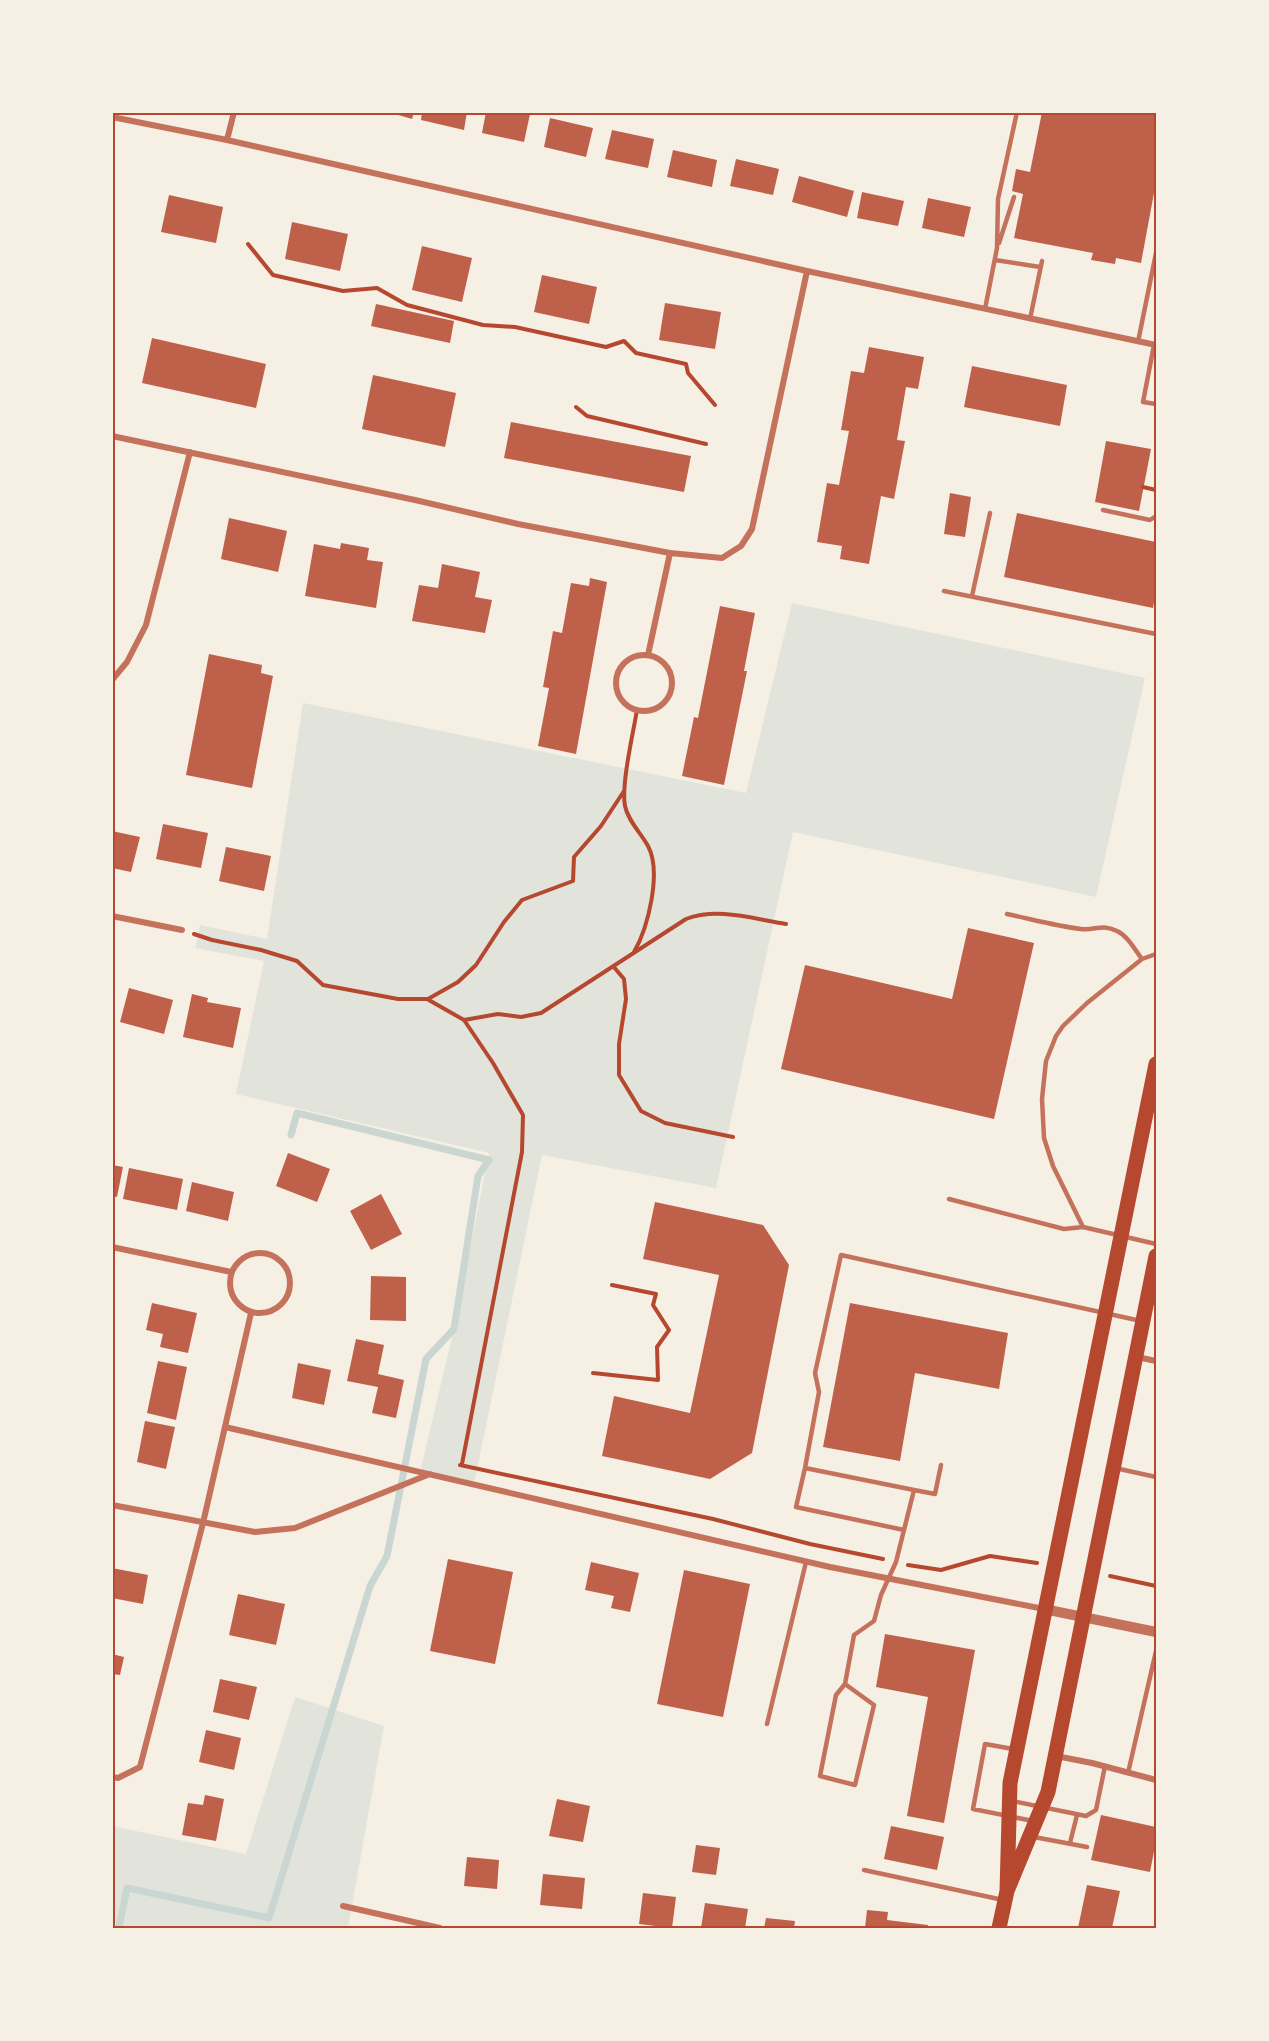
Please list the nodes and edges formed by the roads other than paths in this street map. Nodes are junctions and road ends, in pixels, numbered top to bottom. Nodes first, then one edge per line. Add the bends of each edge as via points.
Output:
1 (234, 112) edge
2 (1017, 112) edge
3 (112, 117) edge
4 (227, 140) junction
5 (1014, 197) dead end
6 (998, 248) junction
7 (1156, 253) edge
8 (995, 260) junction
9 (1042, 261) dead end
10 (1040, 267) junction
11 (807, 271) junction
12 (1154, 273) edge
13 (985, 309) junction
14 (1030, 319) junction
15 (1138, 342) junction
16 (1155, 345) edge
17 (1156, 404) edge
18 (112, 436) edge
19 (190, 452) junction
20 (1103, 510) dead end
21 (990, 513) dead end
22 (1156, 516) edge
23 (670, 553) junction
24 (944, 591) dead end
25 (972, 596) junction
26 (1156, 634) edge
27 (648, 655) junction
28 (112, 680) edge
29 (1007, 914) dead end
30 (112, 916) edge
31 (182, 930) road end
32 (1156, 954) edge
33 (1142, 959) junction
34 (1156, 1064) edge
35 (949, 1199) dead end
36 (1083, 1227) junction
37 (1121, 1236) junction
38 (1156, 1244) edge
39 (112, 1248) edge
40 (1156, 1257) edge
41 (231, 1272) junction
42 (250, 1312) junction
43 (1106, 1314) junction
44 (1143, 1322) junction
45 (1136, 1357) junction
46 (1156, 1361) edge
47 (225, 1427) junction
48 (941, 1465) dead end
49 (805, 1468) junction
50 (1114, 1468) junction
51 (430, 1474) junction
52 (1156, 1477) edge
53 (914, 1490) junction
54 (112, 1505) edge
55 (203, 1523) junction
56 (904, 1530) junction
57 (806, 1562) junction
58 (890, 1578) junction
59 (1044, 1609) junction
60 (1084, 1617) junction
61 (1156, 1632) edge
62 (1156, 1651) edge
63 (845, 1684) junction
64 (767, 1724) dead end
65 (1017, 1750) junction
66 (1055, 1756) junction
67 (1105, 1766) junction
68 (1128, 1773) junction
69 (112, 1777) edge
70 (1156, 1780) edge
71 (1009, 1808) junction
72 (1039, 1815) junction
73 (1077, 1815) junction
74 (1009, 1832) junction
75 (1030, 1836) junction
76 (1070, 1843) junction
77 (1087, 1847) dead end
78 (864, 1870) dead end
79 (1006, 1896) junction
80 (343, 1906) dead end
81 (440, 1929) edge
82 (999, 1929) edge

1 - 4 street
2 - 6 lane via 998,199
3 - 4 street
4 - 11 street
5 - 6 lane
6 - 8 lane
7 - 12 lane
8 - 10 lane
8 - 13 lane
9 - 10 lane
10 - 14 lane
11 - 13 street
11 - 23 street via 752,529 741,546 722,558
12 - 15 lane
13 - 14 street
14 - 15 street
15 - 16 street
16 - 17 lane via 1143,402
18 - 19 street
19 - 23 street
19 - 28 street via 146,626 127,662
20 - 22 lane via 1150,520
21 - 25 lane
23 - 27 street
24 - 25 lane
25 - 26 lane
27 - 27 street via 629,660 617,680 621,699 644,711 665,703 672,684 666,666
29 - 33 lane via 1084,930 1110,928 1120,932
30 - 31 street
32 - 33 lane
33 - 36 lane via 1063,1026 1046,1061 1042,1099 1044,1138
34 - 37 main road
35 - 36 lane via 1064,1229
36 - 37 lane
37 - 38 lane
37 - 43 main road
39 - 41 street
40 - 44 main road
41 - 42 street via 230,1293
41 - 42 street via 244,1257 260,1253 277,1258 289,1275 290,1286 281,1305 271,1312
42 - 47 street
43 - 44 lane
43 - 49 lane via 841,1256 814,1373 819,1392
43 - 59 main road
44 - 45 main road
45 - 46 street
45 - 50 main road
47 - 51 street
47 - 55 street
48 - 53 lane via 935,1494
49 - 53 lane
49 - 56 lane via 796,1507
50 - 52 lane
50 - 60 main road
51 - 55 street via 295,1528 255,1532
51 - 57 street
53 - 56 lane
54 - 55 street
55 - 69 street via 140,1767
56 - 58 lane
57 - 58 street
57 - 64 lane
58 - 59 street
58 - 63 lane via 874,1621 854,1635
59 - 60 street
59 - 65 main road
60 - 61 street
60 - 66 main road
62 - 68 lane
63 - 63 lane via 836,1695 820,1776 855,1785 874,1705
65 - 71 main road
65 - 71 lane via 985,1744 973,1809
66 - 67 street
66 - 72 main road
67 - 68 street
67 - 73 lane via 1096,1810 1086,1816
68 - 70 street
71 - 72 lane
71 - 72 lane
71 - 74 main road
72 - 73 lane
72 - 75 main road
73 - 76 lane
74 - 75 lane
74 - 79 main road
75 - 76 lane
75 - 79 main road
76 - 77 lane
78 - 79 lane
79 - 82 main road
80 - 81 street

